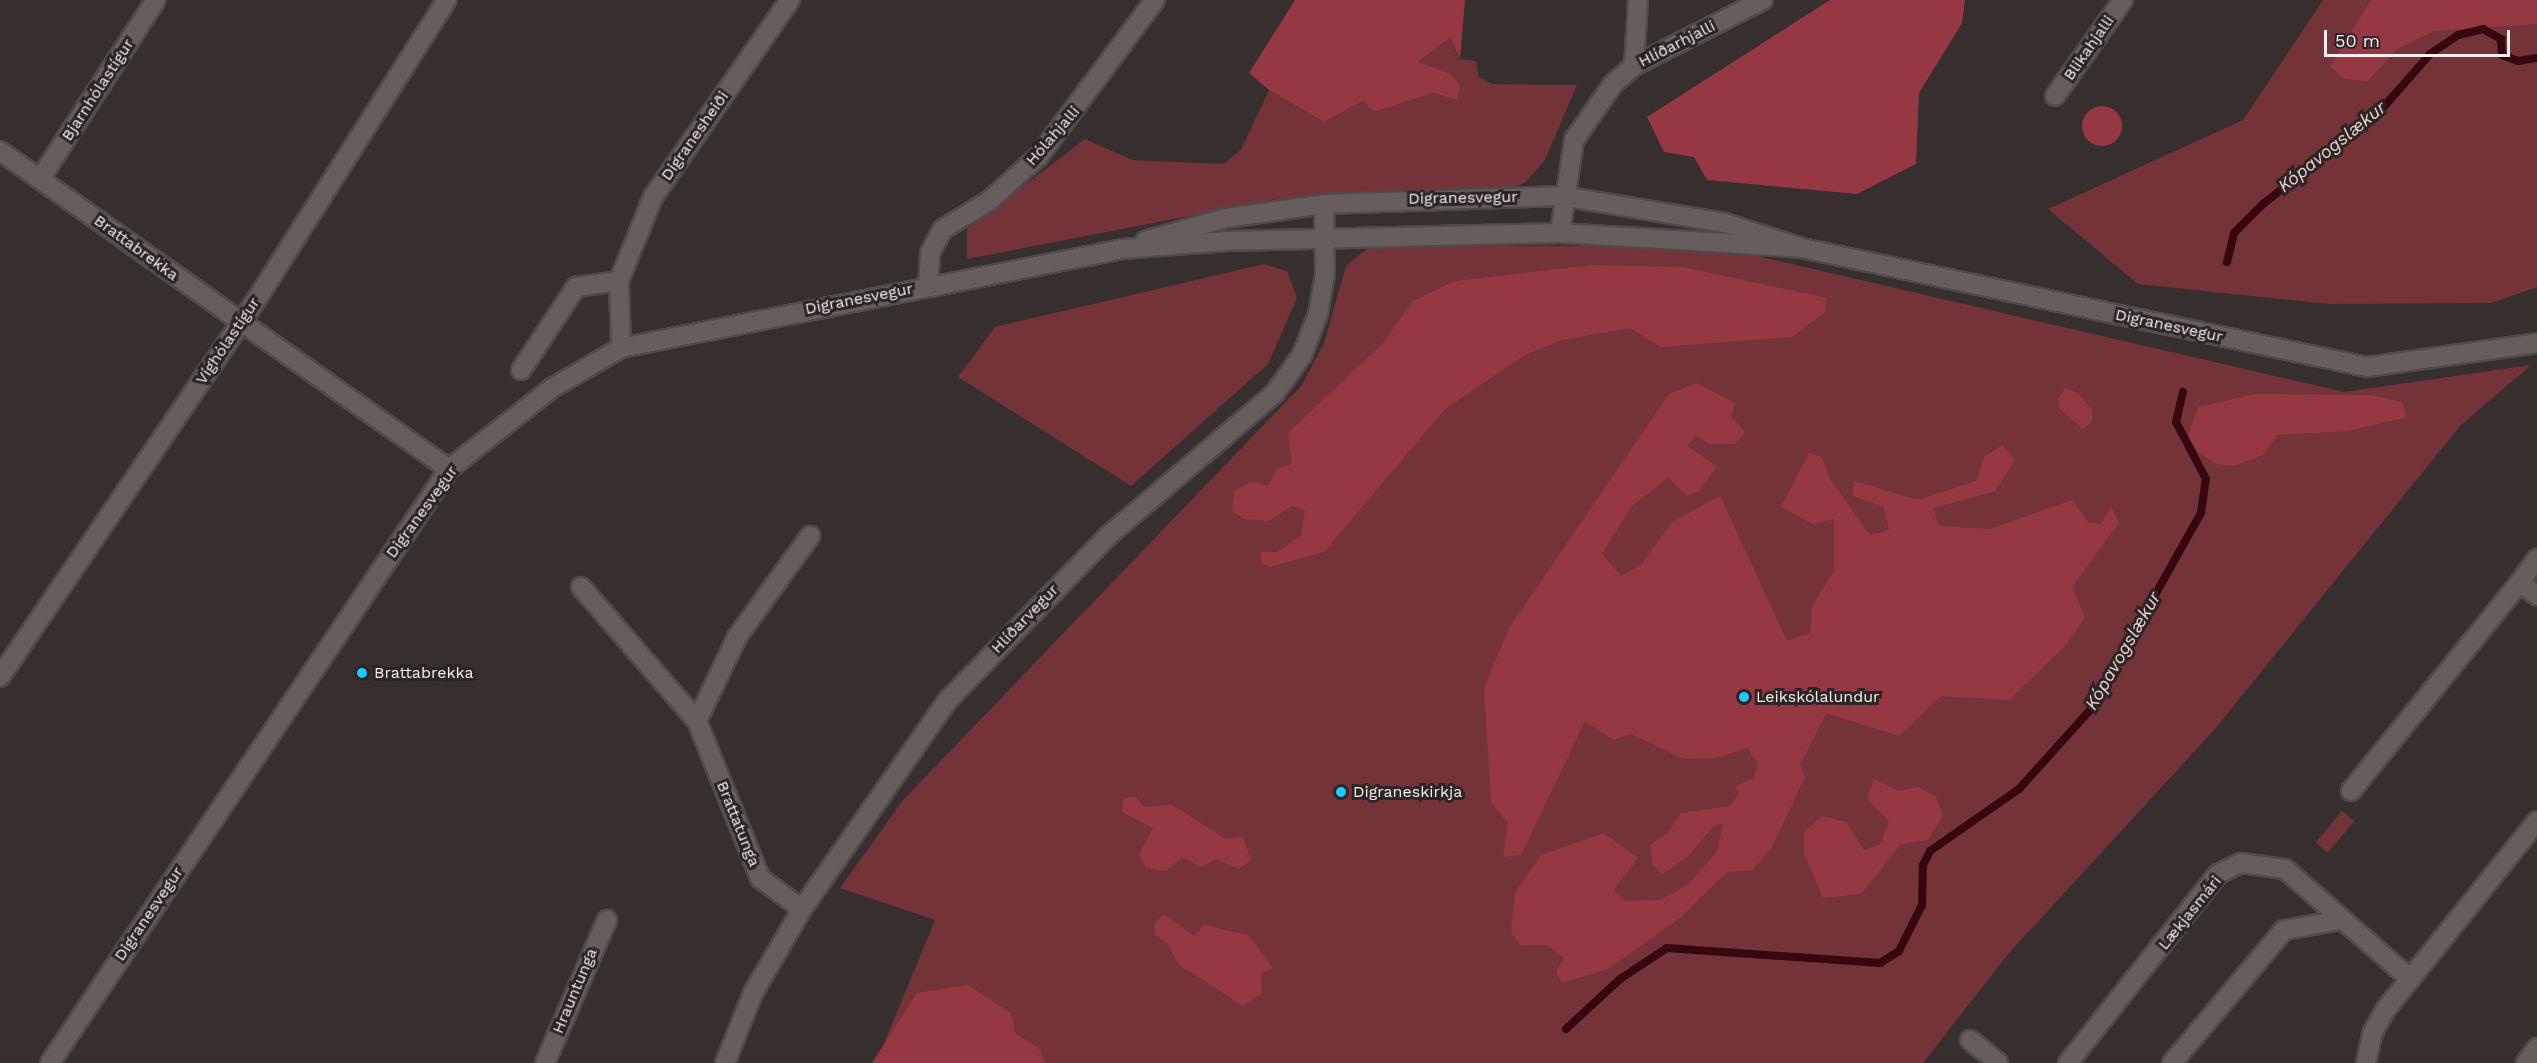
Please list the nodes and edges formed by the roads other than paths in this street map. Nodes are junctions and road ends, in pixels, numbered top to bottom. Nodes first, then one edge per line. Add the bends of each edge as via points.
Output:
1 (156, 0) edge
2 (447, 0) edge
3 (790, 0) edge
4 (1155, 0) edge
5 (1638, 0) edge
6 (1763, 0) edge
7 (2123, 0) edge
8 (1634, 66) junction
9 (2055, 96) dead end
10 (0, 151) edge
11 (40, 179) junction
12 (1562, 196) junction
13 (1324, 204) junction
14 (1560, 234) junction
15 (1327, 240) junction
16 (1802, 248) junction
17 (1124, 249) junction
18 (619, 281) junction
19 (928, 285) junction
20 (241, 323) junction
21 (2537, 343) edge
22 (621, 348) junction
23 (521, 370) dead end
24 (449, 469) junction
25 (810, 536) dead end
26 (2537, 559) edge
27 (2520, 582) junction
28 (580, 587) dead end
29 (2537, 596) edge
30 (0, 677) edge
31 (697, 721) junction
32 (2351, 791) dead end
33 (2537, 821) edge
34 (802, 909) junction
35 (607, 920) dead end
36 (2342, 920) junction
37 (2410, 979) junction
38 (1970, 1040) dead end
39 (2537, 1048) edge
40 (50, 1063) edge
41 (545, 1063) edge
42 (725, 1063) edge
43 (1998, 1063) edge
44 (2068, 1063) edge
45 (2172, 1063) edge
46 (2366, 1063) edge
47 (2526, 1063) edge

1 - 11 street, Bjarnhólastígur
2 - 20 street, Víghólastígur
3 - 18 street, Digranesheiði via 653,197
4 - 19 street, Hólahjalli via 1039,156 988,201 943,229 930,253
5 - 8 street
6 - 8 street, Hlíðarhjalli
7 - 9 street, Blikahjalli
8 - 12 street, Hlíðarhjalli via 1587,114 1574,140
10 - 11 street, Brattabrekka
11 - 20 street, Brattabrekka
12 - 13 street, Digranesvegur
12 - 14 street, Hlíðarhjalli
12 - 16 street, Digranesvegur via 1725,223
13 - 15 street, Hlíðarvegur
13 - 17 street, Digranesvegur via 1226,218
14 - 15 street, Digranesvegur
14 - 16 street, Digranesvegur
15 - 17 street, Digranesvegur
15 - 34 street, Hlíðarvegur via 1318,314 1302,355 1275,393 1108,536 947,701
16 - 21 street, Digranesvegur via 2367,367
17 - 19 street, Digranesvegur
18 - 22 street, Digranesheiði
18 - 23 street via 576,287
19 - 22 street, Digranesvegur
20 - 24 street, Brattabrekka
20 - 30 street, Víghólastígur
22 - 24 street, Digranesvegur via 552,388
24 - 40 street, Digranesvegur
25 - 31 street via 737,637
26 - 27 street
27 - 29 street
27 - 32 street
28 - 31 street, Brattatunga
31 - 34 street, Brattatunga via 760,878
33 - 37 street
34 - 42 street, Hlíðarvegur via 753,993
35 - 41 street, Hrauntunga
36 - 37 street, Lækjasmári
36 - 44 street, Lækjasmári via 2284,869 2241,863 2218,874
36 - 45 street via 2284,930
37 - 46 street via 2372,1034
38 - 43 street
39 - 47 street

